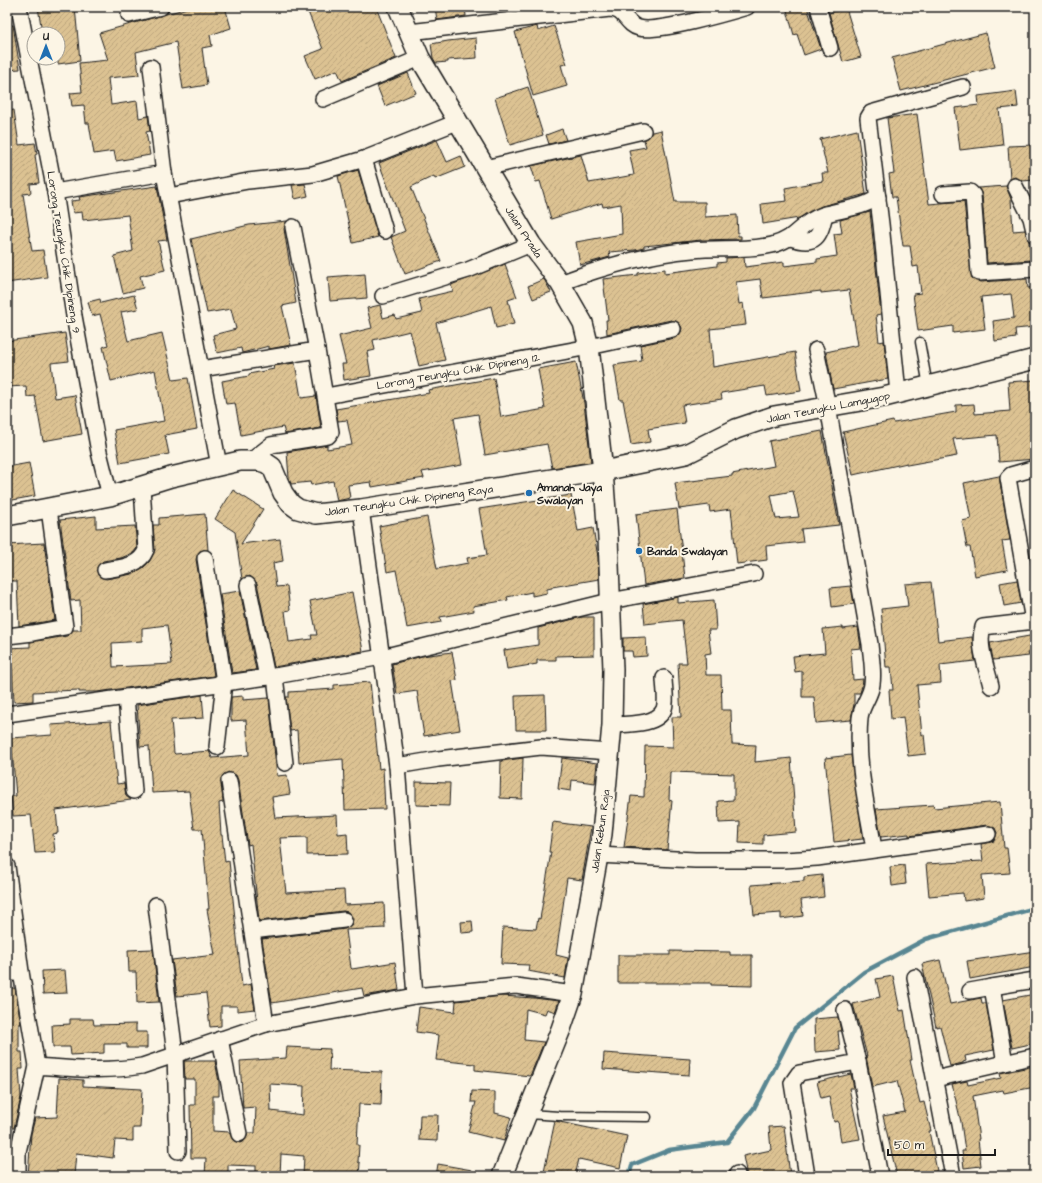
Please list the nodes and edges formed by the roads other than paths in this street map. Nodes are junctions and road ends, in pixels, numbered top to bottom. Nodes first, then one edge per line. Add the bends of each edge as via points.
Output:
1 (19, 7) edge
2 (161, 7) edge
3 (398, 7) edge
4 (747, 7) edge
5 (818, 7) edge
6 (129, 15) dead end
7 (409, 32) junction
8 (830, 48) dead end
9 (420, 58) junction
10 (151, 67) dead end
11 (963, 88) dead end
12 (323, 99) dead end
13 (457, 122) junction
14 (643, 131) dead end
15 (364, 159) junction
16 (485, 168) junction
17 (164, 174) junction
18 (1015, 186) dead end
19 (54, 192) junction
20 (944, 194) dead end
21 (169, 196) junction
22 (878, 197) junction
23 (293, 227) dead end
24 (385, 231) dead end
25 (1035, 235) edge
26 (531, 244) junction
27 (1035, 269) edge
28 (560, 283) junction
29 (383, 296) dead end
30 (673, 329) dead end
31 (920, 342) dead end
32 (589, 347) junction
33 (317, 350) junction
34 (816, 350) dead end
35 (1035, 359) edge
36 (201, 370) junction
37 (928, 386) junction
38 (898, 393) junction
39 (326, 396) junction
40 (828, 407) junction
41 (252, 460) junction
42 (219, 466) junction
43 (1035, 468) edge
44 (603, 471) junction
45 (142, 486) junction
46 (110, 496) junction
47 (49, 509) junction
48 (361, 509) junction
49 (7, 516) edge
50 (205, 558) dead end
51 (105, 570) dead end
52 (754, 574) dead end
53 (248, 585) dead end
54 (610, 601) junction
55 (1034, 621) edge
56 (7, 636) edge
57 (382, 657) junction
58 (271, 676) junction
59 (664, 678) dead end
60 (224, 682) junction
61 (991, 686) dead end
62 (126, 697) junction
63 (7, 714) edge
64 (612, 725) junction
65 (217, 747) dead end
66 (610, 752) junction
67 (285, 763) dead end
68 (397, 766) junction
69 (229, 781) dead end
70 (134, 791) dead end
71 (988, 834) dead end
72 (874, 849) junction
73 (598, 855) junction
74 (7, 866) edge
75 (8, 883) edge
76 (156, 905) dead end
77 (344, 920) dead end
78 (252, 931) junction
79 (14, 973) edge
80 (915, 977) dead end
81 (1035, 980) edge
82 (992, 987) junction
83 (970, 991) dead end
84 (573, 994) junction
85 (415, 996) junction
86 (845, 1010) dead end
87 (266, 1024) junction
88 (220, 1039) junction
89 (175, 1054) junction
90 (1035, 1056) edge
91 (858, 1062) junction
92 (1005, 1063) junction
93 (37, 1066) junction
94 (935, 1079) junction
95 (528, 1114) junction
96 (647, 1117) dead end
97 (239, 1134) dead end
98 (178, 1150) dead end
99 (13, 1153) edge
100 (18, 1176) edge
101 (502, 1176) edge
102 (807, 1176) edge
103 (880, 1176) edge
104 (954, 1176) edge

1 - 19 street, Lorong Teungku Chik Dipineng 9
2 - 6 street
3 - 7 street, Jalan Prada
4 - 7 street via 647,29 633,26 622,12 610,9
5 - 8 street
7 - 9 street, Jalan Prada
9 - 12 street
9 - 13 street, Jalan Prada
10 - 17 street
11 - 22 street via 871,113 868,118
13 - 15 street
13 - 16 street, Jalan Prada
14 - 16 street
15 - 21 street via 313,174 248,181
15 - 24 street
16 - 26 street, Jalan Prada
17 - 19 street
17 - 21 street
18 - 25 street via 1031,218
19 - 46 street, Lorong Teungku Chik Dipineng 9 via 99,452
20 - 27 street via 970,192 973,195 979,274
21 - 36 street
22 - 28 street via 870,203 825,214 806,222 791,238 771,245 690,250 628,261
22 - 38 street
23 - 33 street
26 - 28 street, Jalan Prada
26 - 29 street via 468,270
28 - 32 street, Jalan Prada via 583,324
30 - 32 street, Lorong Teungku Chik Dipineng 12
31 - 37 lane
32 - 39 street, Lorong Teungku Chik Dipineng 12
32 - 44 street, Jalan Prada
33 - 36 street
33 - 39 street
34 - 40 street
35 - 37 street, Jalan Teungku Lamgugop
36 - 42 street
37 - 38 street, Jalan Teungku Lamgugop
38 - 40 street, Jalan Teungku Lamgugop
39 - 41 street via 331,427 328,436 271,445
40 - 44 street, Jalan Teungku Lamgugop via 774,416 736,429 686,454
40 - 72 street via 870,644 872,684 862,706 859,748
41 - 42 street, Jalan Teungku Chik Dipineng Raya
41 - 48 street, Jalan Teungku Chik Dipineng Raya via 272,467 291,504 304,512 316,514
42 - 45 street, Jalan Teungku Chik Dipineng Raya
43 - 55 street via 1008,478
44 - 48 street, Jalan Teungku Chik Dipineng Raya
44 - 54 street, Jalan Kebun Raja
45 - 46 street, Jalan Teungku Chik Dipineng Raya
45 - 51 street via 146,550 143,558 135,564
46 - 47 street, Jalan Teungku Chik Dipineng Raya
47 - 49 street, Jalan Teungku Chik Dipineng Raya
47 - 56 street via 64,627 33,634
48 - 57 street
50 - 60 street
52 - 54 street
53 - 58 street
54 - 57 street
54 - 64 street, Jalan Kebun Raja via 613,638
55 - 61 street via 983,627 981,643
57 - 58 street
57 - 68 street
58 - 60 street
58 - 67 street
59 - 64 street via 664,709 659,715 639,723
60 - 62 street
60 - 65 street
62 - 63 street
62 - 70 street
64 - 66 street, Jalan Kebun Raja
66 - 68 street via 541,747
66 - 73 street, Jalan Kebun Raja
68 - 85 street
69 - 78 street
71 - 72 street
72 - 73 street via 784,860 695,860
73 - 84 street, Jalan Kebun Raja
74 - 75 street
75 - 79 street
76 - 89 street
77 - 78 street
78 - 87 street
79 - 93 street
80 - 94 street
81 - 82 street
82 - 83 street
82 - 92 street
84 - 85 street via 516,986
84 - 95 street, Jalan Kebun Raja
85 - 87 street
86 - 91 street
87 - 88 street
88 - 89 street
88 - 97 street
89 - 93 street via 122,1070
89 - 98 street
90 - 92 street
91 - 102 street via 799,1073 792,1083
91 - 103 street
92 - 94 street
93 - 99 street
94 - 104 street
95 - 96 lane
95 - 101 street, Jalan Kebun Raja
99 - 100 street

